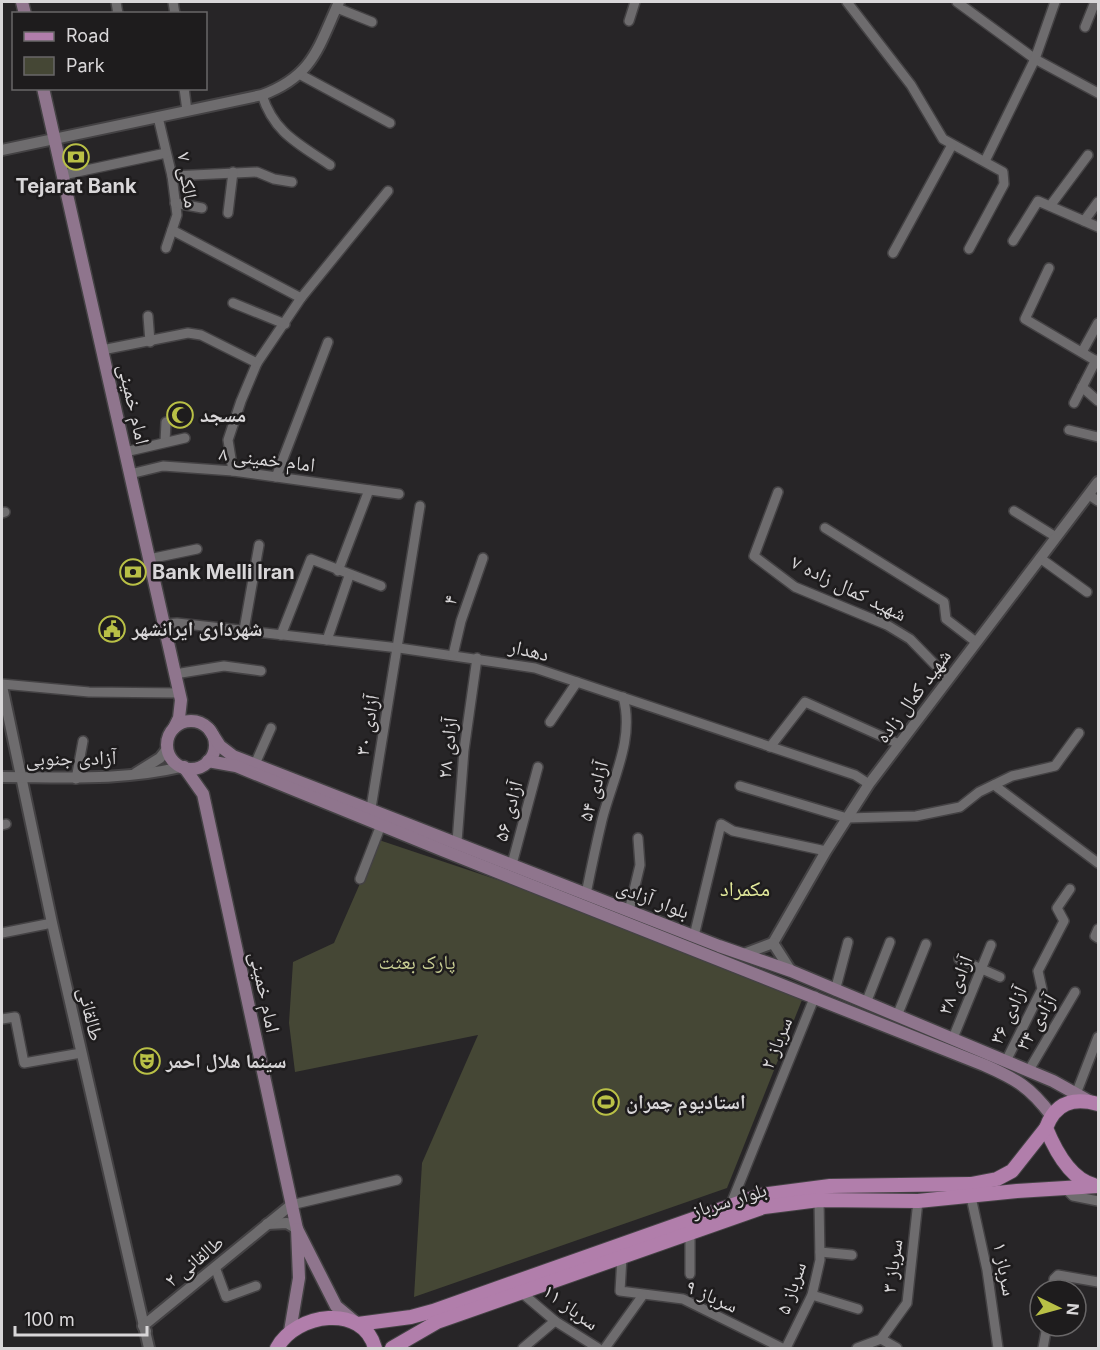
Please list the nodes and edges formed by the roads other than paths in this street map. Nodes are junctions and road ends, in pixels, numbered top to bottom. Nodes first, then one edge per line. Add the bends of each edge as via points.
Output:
1 (635, 2) edge
2 (847, 2) edge
3 (957, 2) edge
4 (1055, 2) edge
5 (1095, 2) edge
6 (338, 5) edge
7 (629, 21) dead end
8 (372, 22) dead end
9 (1085, 27) dead end
10 (1035, 58) junction
11 (301, 75) junction
12 (43, 90) edge
13 (184, 90) edge
14 (1098, 93) edge
15 (262, 95) junction
16 (187, 111) junction
17 (158, 117) junction
18 (390, 123) dead end
19 (54, 139) junction
20 (952, 146) junction
21 (2, 150) edge
22 (166, 153) junction
23 (1088, 155) dead end
24 (985, 161) junction
25 (330, 165) dead end
26 (233, 172) junction
27 (63, 176) junction
28 (172, 176) junction
29 (292, 182) dead end
30 (388, 191) dead end
31 (1098, 202) edge
32 (176, 203) junction
33 (1050, 206) junction
34 (202, 208) dead end
35 (228, 213) dead end
36 (1084, 221) junction
37 (1098, 227) edge
38 (172, 230) junction
39 (1013, 241) dead end
40 (166, 248) dead end
41 (969, 249) dead end
42 (893, 253) dead end
43 (1049, 268) dead end
44 (301, 298) junction
45 (233, 303) dead end
46 (148, 316) dead end
47 (1098, 323) edge
48 (285, 324) junction
49 (150, 342) junction
50 (328, 342) dead end
51 (102, 350) junction
52 (1082, 352) junction
53 (1097, 361) edge
54 (257, 363) junction
55 (1082, 387) junction
56 (1098, 401) edge
57 (1074, 403) dead end
58 (166, 422) dead end
59 (1069, 430) dead end
60 (1098, 437) edge
61 (185, 438) dead end
62 (165, 442) junction
63 (125, 452) junction
64 (233, 471) junction
65 (130, 474) junction
66 (276, 477) junction
67 (1098, 482) edge
68 (369, 490) junction
69 (778, 492) dead end
70 (399, 494) dead end
71 (1094, 498) edge
72 (420, 506) dead end
73 (1014, 511) dead end
74 (825, 528) dead end
75 (1056, 537) junction
76 (259, 545) dead end
77 (197, 549) dead end
78 (483, 558) dead end
79 (1040, 558) junction
80 (149, 559) junction
81 (338, 571) junction
82 (349, 576) junction
83 (381, 586) dead end
84 (1087, 592) dead end
85 (164, 624) junction
86 (244, 630) junction
87 (281, 635) junction
88 (327, 640) junction
89 (976, 642) junction
90 (399, 648) junction
91 (453, 655) junction
92 (477, 658) junction
93 (261, 671) dead end
94 (175, 674) junction
95 (948, 678) junction
96 (577, 682) junction
97 (2, 685) edge
98 (180, 696) junction
99 (623, 697) junction
100 (550, 722) dead end
101 (206, 727) junction
102 (174, 728) junction
103 (271, 728) dead end
104 (1079, 733) dead end
105 (83, 741) dead end
106 (899, 744) junction
107 (770, 747) junction
108 (167, 750) junction
109 (205, 764) junction
110 (255, 764) junction
111 (183, 767) junction
112 (538, 767) dead end
113 (130, 776) junction
114 (2, 777) edge
115 (21, 777) junction
116 (76, 778) junction
117 (869, 784) junction
118 (994, 785) junction
119 (740, 786) dead end
120 (203, 794) junction
121 (370, 808) junction
122 (847, 818) junction
123 (381, 825) junction
124 (638, 838) dead end
125 (457, 842) junction
126 (826, 851) junction
127 (1098, 862) edge
128 (512, 864) junction
129 (360, 879) dead end
130 (1070, 889) dead end
131 (586, 894) junction
132 (629, 911) junction
133 (52, 923) junction
134 (1098, 929) edge
135 (2, 933) edge
136 (694, 936) junction
137 (1098, 938) edge
138 (848, 942) dead end
139 (890, 942) dead end
140 (773, 943) junction
141 (926, 944) dead end
142 (991, 945) dead end
143 (744, 954) junction
144 (959, 959) dead end
145 (981, 969) junction
146 (790, 971) junction
147 (1000, 977) dead end
148 (835, 991) junction
149 (1075, 992) dead end
150 (815, 996) junction
151 (866, 1003) junction
152 (897, 1016) junction
153 (2, 1019) edge
154 (1098, 1037) edge
155 (953, 1038) junction
156 (81, 1053) junction
157 (1006, 1061) junction
158 (1029, 1070) junction
159 (1076, 1094) junction
160 (1094, 1103) edge
161 (1051, 1114) junction
162 (1046, 1128) junction
163 (397, 1180) dead end
164 (1098, 1186) edge
165 (1065, 1188) junction
166 (972, 1197) junction
167 (819, 1200) junction
168 (918, 1201) junction
169 (1098, 1201) edge
170 (731, 1204) junction
171 (291, 1205) junction
172 (267, 1224) junction
173 (297, 1229) junction
174 (690, 1232) junction
175 (820, 1252) junction
176 (852, 1255) dead end
177 (622, 1257) junction
178 (215, 1267) junction
179 (690, 1274) dead end
180 (1056, 1278) edge
181 (1075, 1278) edge
182 (256, 1286) dead end
183 (522, 1293) junction
184 (643, 1295) junction
185 (812, 1295) junction
186 (858, 1309) dead end
187 (555, 1321) junction
188 (358, 1324) junction
189 (143, 1326) junction
190 (290, 1331) junction
191 (880, 1339) junction
192 (149, 1348) edge
193 (156, 1348) edge
194 (277, 1348) edge
195 (375, 1348) edge
196 (392, 1348) edge
197 (523, 1348) edge
198 (598, 1348) edge
199 (605, 1348) edge
200 (784, 1348) edge
201 (857, 1348) edge
202 (897, 1348) edge
203 (998, 1348) edge

1 - 7 street
2 - 20 street via 911,85 943,139
3 - 10 street
4 - 10 street
5 - 9 street
6 - 8 street
6 - 11 street
10 - 14 street
10 - 24 street
11 - 15 street
11 - 18 street
12 - 19 main road, امام خمینی
13 - 16 street
15 - 16 street
15 - 25 street via 269,116 288,137
16 - 17 street
17 - 19 street
17 - 22 street, مالکی ۷
19 - 21 street
19 - 27 main road, امام خمینی
20 - 24 street
20 - 42 street
22 - 27 street
22 - 28 street, مالکی ۷
23 - 33 street
24 - 41 street via 1003,172 1004,184
26 - 28 street
26 - 29 street via 257,172
26 - 35 street
27 - 51 main road, امام خمینی
28 - 32 street, مالکی ۷
30 - 44 street
31 - 36 street
32 - 34 street
32 - 38 street, مالکی ۷
33 - 36 street
33 - 39 street via 1038,201
36 - 37 street
38 - 40 street, مالکی ۷
38 - 44 street
43 - 52 street via 1025,319
44 - 48 street
45 - 48 street
46 - 49 street
47 - 52 street
48 - 54 street
49 - 51 street
49 - 54 street via 188,333 201,335
50 - 66 street
51 - 63 main road, امام خمینی
52 - 53 street
53 - 55 street
54 - 64 street via 228,440
55 - 56 street
55 - 57 street
58 - 62 street
59 - 60 street
61 - 62 street
62 - 63 street
63 - 65 main road, امام خمینی
64 - 65 street, امام خمینی ۸ via 164,466
64 - 66 street, امام خمینی ۸
65 - 80 main road, امام خمینی
66 - 68 street, امام خمینی ۸
67 - 71 street, شهید کمال زاده
68 - 70 street, امام خمینی ۸
68 - 81 street
69 - 95 street, شهید کمال زاده ۷ via 754,556 795,586 887,625 910,639
71 - 75 street, شهید کمال زاده
72 - 90 street, آزادی ۳۰
73 - 75 street
74 - 89 street via 944,602 946,619
75 - 79 street, شهید کمال زاده
76 - 86 street
77 - 80 street
78 - 91 street, ۴
79 - 84 street
79 - 89 street, شهید کمال زاده
80 - 85 main road, امام خمینی
81 - 82 street
81 - 87 street via 311,559
82 - 83 street
82 - 88 street
85 - 86 street, دهدار
85 - 94 main road, امام خمینی
86 - 87 street, دهدار
87 - 88 street, دهدار
88 - 90 street, دهدار
89 - 95 street, شهید کمال زاده
90 - 91 street, دهدار
90 - 121 street, آزادی ۳۰
91 - 92 street, دهدار
92 - 96 street, دهدار via 535,668
92 - 125 street, آزادی ۲۸
93 - 94 street via 224,666
94 - 98 main road, امام خمینی
95 - 106 street, شهید کمال زاده
96 - 99 street, دهدار
96 - 100 street
97 - 98 street
97 - 115 street, طالقانی
98 - 101 main road, بلوار آزادی
98 - 102 main road, امام خمینی via 179,718
99 - 107 street, دهدار
99 - 131 street, آزادی ۵۴ via 627,735
101 - 102 main road via 188,721
101 - 109 main road via 214,742
101 - 110 main road, بلوار آزادی via 233,756
102 - 108 main road
103 - 110 street
104 - 118 street via 1055,766 1012,776
105 - 116 street
106 - 107 street via 805,702
106 - 117 street, شهید کمال زاده
107 - 117 street, دهدار
108 - 111 main road
108 - 113 street, آزادی جنوبی
109 - 111 main road
109 - 120 main road
109 - 123 main road, بلوار آزادی via 236,766
110 - 121 main road, بلوار آزادی
111 - 113 street
111 - 120 main road, امام خمینی
112 - 128 street, آزادی ۵۶
113 - 116 street, آزادی جنوبی
114 - 115 street, آزادی جنوبی
115 - 116 street, آزادی جنوبی
115 - 133 street, طالقانی
117 - 122 street, شهید کمال زاده
118 - 122 street via 960,807 916,816
118 - 127 street
119 - 122 street
120 - 171 main road, امام خمینی
121 - 125 main road, بلوار آزادی
122 - 126 street, شهید کمال زاده
123 - 129 street
123 - 150 main road, بلوار آزادی
124 - 132 street via 640,865
125 - 128 main road, بلوار آزادی
126 - 136 street via 734,831 721,824
126 - 140 street, شهید کمال زاده
128 - 131 main road, بلوار آزادی
130 - 157 street, آزادی ۳۶ via 1058,908 1064,921 1038,971 1042,989
131 - 132 main road, بلوار آزادی
132 - 136 main road, بلوار آزادی
133 - 135 street
133 - 156 street, طالقانی
134 - 137 street
136 - 143 main road, بلوار آزادی
138 - 148 street
139 - 151 street
140 - 143 street
140 - 146 street
141 - 152 street
142 - 145 street, آزادی ۳۸
143 - 146 main road, بلوار آزادی
144 - 145 street
145 - 147 street
145 - 155 street, آزادی ۳۸
146 - 148 main road, بلوار آزادی
148 - 151 main road, بلوار آزادی
149 - 158 street, آزادی ۳۴
150 - 161 main road, بلوار آزادی via 1019,1080
150 - 170 street, سرباز ۲
151 - 152 main road, بلوار آزادی
152 - 155 main road, بلوار آزادی
153 - 156 street via 15,1017 24,1063
154 - 159 street
155 - 157 main road, بلوار آزادی
156 - 189 street, طالقانی
157 - 158 main road, بلوار آزادی
158 - 159 main road, بلوار آزادی
159 - 160 main road, بلوار آزادی
160 - 161 main road via 1060,1105
161 - 162 main road, بلوار سرباز
162 - 164 main road via 1073,1174
162 - 170 main road, بلوار سرباز via 1012,1171 997,1179 926,1187 794,1189
163 - 171 street
164 - 165 main road, بلوار سرباز
165 - 166 main road, بلوار سرباز
165 - 169 street via 1073,1196
166 - 168 main road, بلوار سرباز
166 - 203 street, سرباز ۱
167 - 168 main road, بلوار سرباز
167 - 174 main road, بلوار سرباز via 764,1207
167 - 175 street, سرباز ۵
168 - 191 street, سرباز ۳ via 907,1303
170 - 188 main road, بلوار سرباز via 433,1311
171 - 172 street, طالقانی ۲
171 - 173 main road, امام خمینی
172 - 173 street via 287,1223
172 - 178 street, طالقانی ۲
173 - 188 main road via 336,1306
173 - 190 main road via 299,1278
174 - 177 main road, بلوار سرباز
174 - 179 street
175 - 176 street
175 - 185 street, سرباز ۵
177 - 183 main road, بلوار سرباز
177 - 184 street, سرباز ۹ via 620,1291
178 - 182 street via 226,1297
178 - 189 street, طالقانی ۲
180 - 181 street
183 - 187 street, سرباز ۱۱
183 - 196 main road, بلوار سرباز via 437,1322
184 - 199 street
184 - 200 street, سرباز ۹ via 683,1299
185 - 186 street
185 - 200 street, سرباز ۵
187 - 197 street
187 - 198 street, سرباز ۱۱
188 - 190 main road, بلوار سرباز via 325,1318
188 - 195 main road via 368,1331
189 - 192 street, طالقانی
189 - 193 street
190 - 194 main road
191 - 201 street
191 - 202 street

